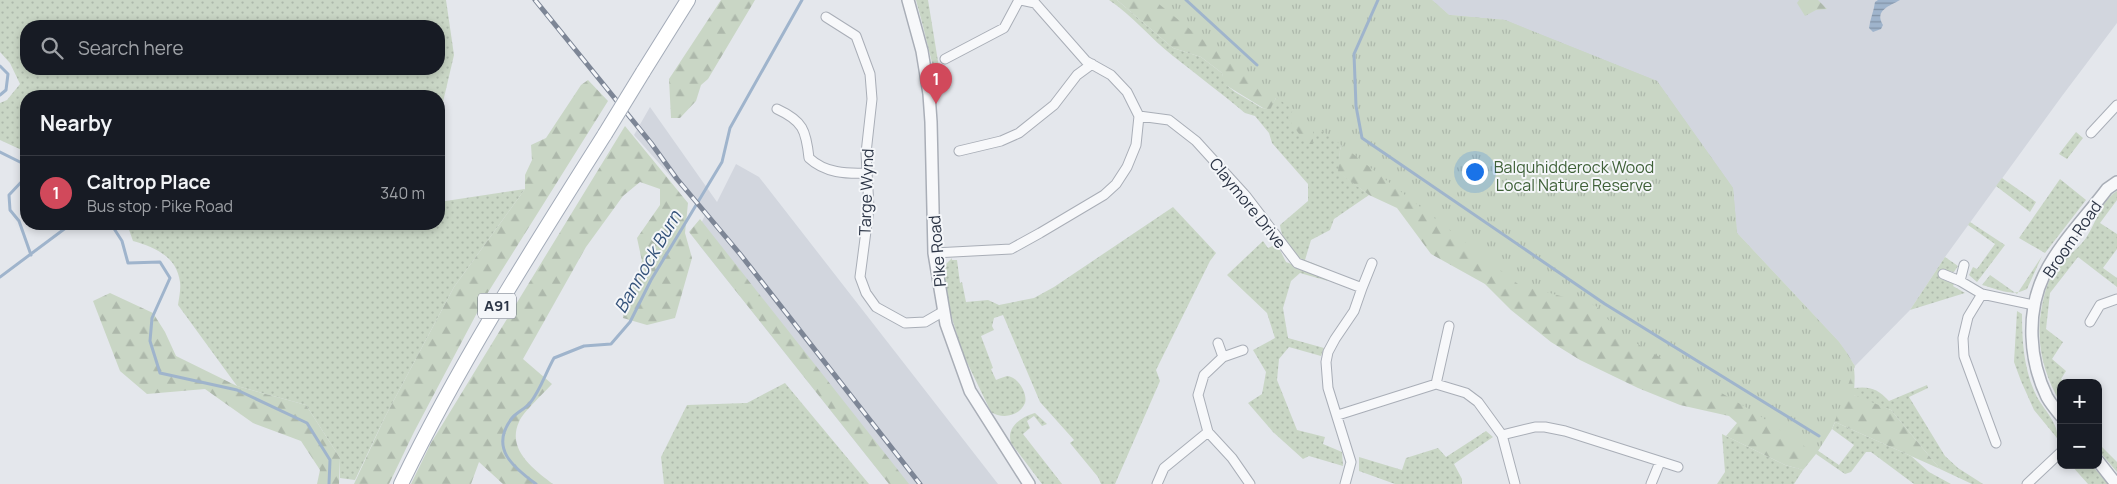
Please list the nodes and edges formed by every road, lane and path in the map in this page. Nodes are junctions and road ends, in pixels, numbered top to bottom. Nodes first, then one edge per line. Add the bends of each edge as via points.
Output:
1 (688, 0) edge
2 (908, 0) edge
3 (1020, 0) edge
4 (826, 17) dead end
5 (945, 59) dead end
6 (1092, 64) junction
7 (2117, 105) edge
8 (777, 108) dead end
9 (1139, 116) junction
10 (2091, 133) dead end
11 (959, 150) dead end
12 (868, 173) junction
13 (2117, 182) edge
14 (934, 253) junction
15 (1372, 263) dead end
16 (1964, 265) dead end
17 (1943, 274) dead end
18 (1960, 282) junction
19 (1362, 288) junction
20 (1982, 294) junction
21 (2117, 299) edge
22 (2034, 305) junction
23 (944, 311) junction
24 (2090, 322) dead end
25 (1450, 326) dead end
26 (1218, 343) dead end
27 (1243, 350) dead end
28 (1223, 357) junction
29 (1436, 384) junction
30 (2057, 410) edge
31 (1338, 415) junction
32 (1208, 432) junction
33 (1502, 435) junction
34 (1996, 443) dead end
35 (2057, 456) edge
36 (1660, 462) junction
37 (2102, 466) edge
38 (1678, 467) dead end
39 (400, 484) edge
40 (1029, 484) edge
41 (1157, 484) edge
42 (1250, 484) edge
43 (1345, 484) edge
44 (1515, 484) edge
45 (1651, 484) edge
46 (2028, 484) edge
47 (2116, 484) edge

1 - 39 main road, A91, bridge via 500,302
2 - 14 street, Pike Road via 922,51 932,122
3 - 5 street via 1004,28
3 - 6 street via 1035,3
4 - 12 street, Targe Wynd via 856,36 870,74 872,99 866,153
6 - 9 street via 1111,74 1127,92
6 - 11 street via 1077,75 1054,105 1019,133
7 - 10 street
8 - 12 street via 793,116 802,126 809,158 819,167 848,174
9 - 14 street via 1136,146 1127,167 1104,195 1011,248
9 - 19 street, Claymore Drive via 1169,120 1196,141 1246,196 1297,263
12 - 23 street, Targe Wynd via 869,208 860,277 866,293 876,307 905,323 925,322
13 - 22 street, Broom Road via 2107,189 2051,263
14 - 23 street, Pike Road
15 - 19 street
16 - 18 street
17 - 18 street
18 - 20 street
19 - 31 street via 1354,311 1328,352 1326,362 1328,388
20 - 22 street
20 - 34 street via 1968,317 1963,338 1964,356
21 - 24 street via 2100,305
22 - 30 street, Broom Road via 2032,334 2037,368 2048,398
23 - 40 street, Pike Road via 970,391
25 - 29 street
26 - 28 street
27 - 28 street
28 - 32 street via 1204,375 1198,395
29 - 31 street
29 - 33 street via 1466,393 1478,402
31 - 43 street via 1351,462
32 - 41 street via 1164,468
32 - 42 street
33 - 36 street via 1545,426
33 - 44 street
35 - 46 street
36 - 38 street
36 - 45 street
37 - 47 street

